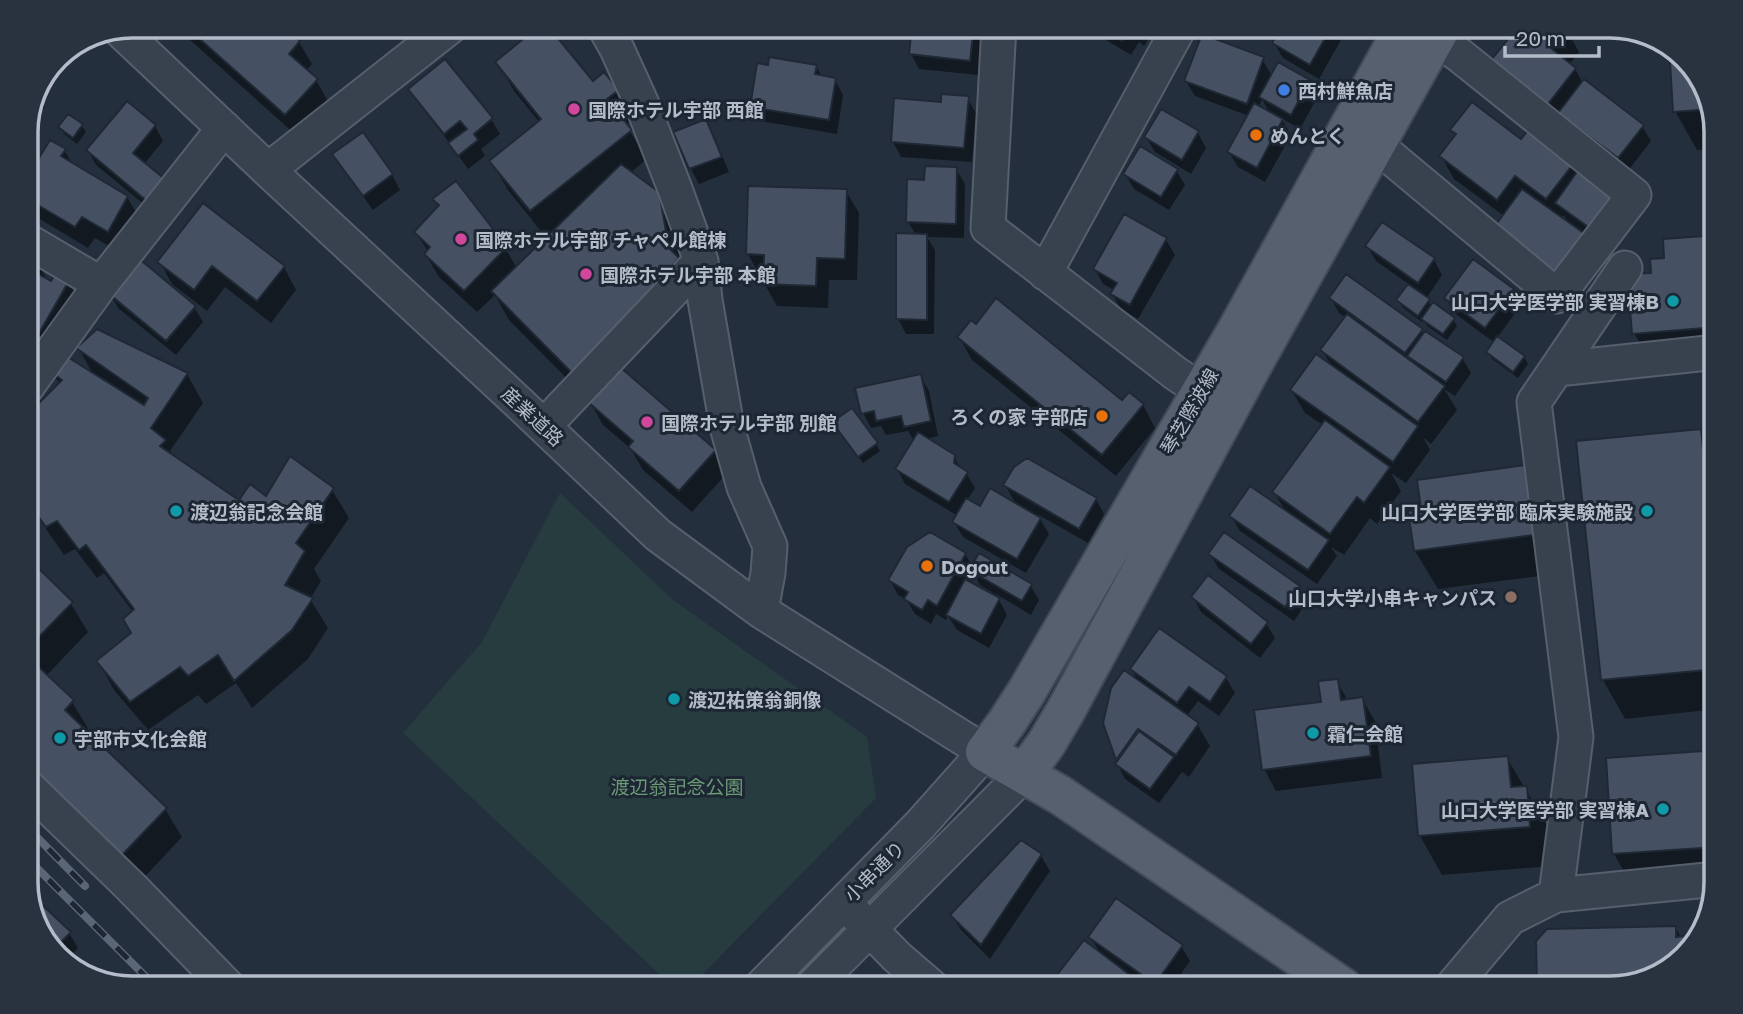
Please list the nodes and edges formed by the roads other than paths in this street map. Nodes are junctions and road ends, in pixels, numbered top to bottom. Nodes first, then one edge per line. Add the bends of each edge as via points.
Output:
1 (129, 38) edge
2 (436, 38) edge
3 (611, 38) edge
4 (998, 38) edge
5 (1173, 38) edge
6 (1419, 38) edge
7 (1421, 38) edge
8 (1437, 38) edge
9 (225, 128) junction
10 (1376, 145) junction
11 (268, 170) junction
12 (39, 248) edge
13 (701, 261) junction
14 (1625, 268) dead end
15 (1045, 273) junction
16 (100, 284) junction
17 (1704, 353) edge
18 (39, 369) edge
19 (1556, 369) junction
20 (1214, 400) junction
21 (544, 426) junction
22 (761, 611) junction
23 (985, 752) junction
24 (1024, 774) junction
25 (39, 798) edge
26 (1704, 880) edge
27 (1556, 895) junction
28 (843, 902) junction
29 (870, 929) junction
30 (217, 976) edge
31 (772, 976) edge
32 (823, 976) edge
33 (919, 976) edge
34 (1326, 976) edge
35 (1461, 976) edge

1 - 9 street, 産業道路
2 - 11 street
3 - 13 street via 641,102
4 - 15 street via 988,228
5 - 15 street
6 - 20 main road, 琴芝際波線 via 1237,330
7 - 10 main road, 琴芝際波線
8 - 10 street via 1634,195 1557,296
9 - 11 street, 産業道路
9 - 16 street
10 - 20 main road, 琴芝際波線
11 - 21 street, 産業道路
12 - 16 street
13 - 21 street
13 - 22 street via 727,427 744,487 770,547
14 - 19 street
15 - 20 street
16 - 18 street
17 - 19 street
19 - 27 street via 1534,402 1576,737
20 - 23 main road, 琴芝際波線
20 - 24 main road, 琴芝際波線 via 1065,712
21 - 22 street, 産業道路 via 658,536
22 - 23 street, 産業道路
23 - 24 main road
23 - 28 street, 小串通り
24 - 29 street
24 - 34 main road
25 - 30 street
26 - 27 street
27 - 35 street via 1510,918
28 - 29 street
28 - 31 street, 小串通り
29 - 32 street
29 - 33 street

